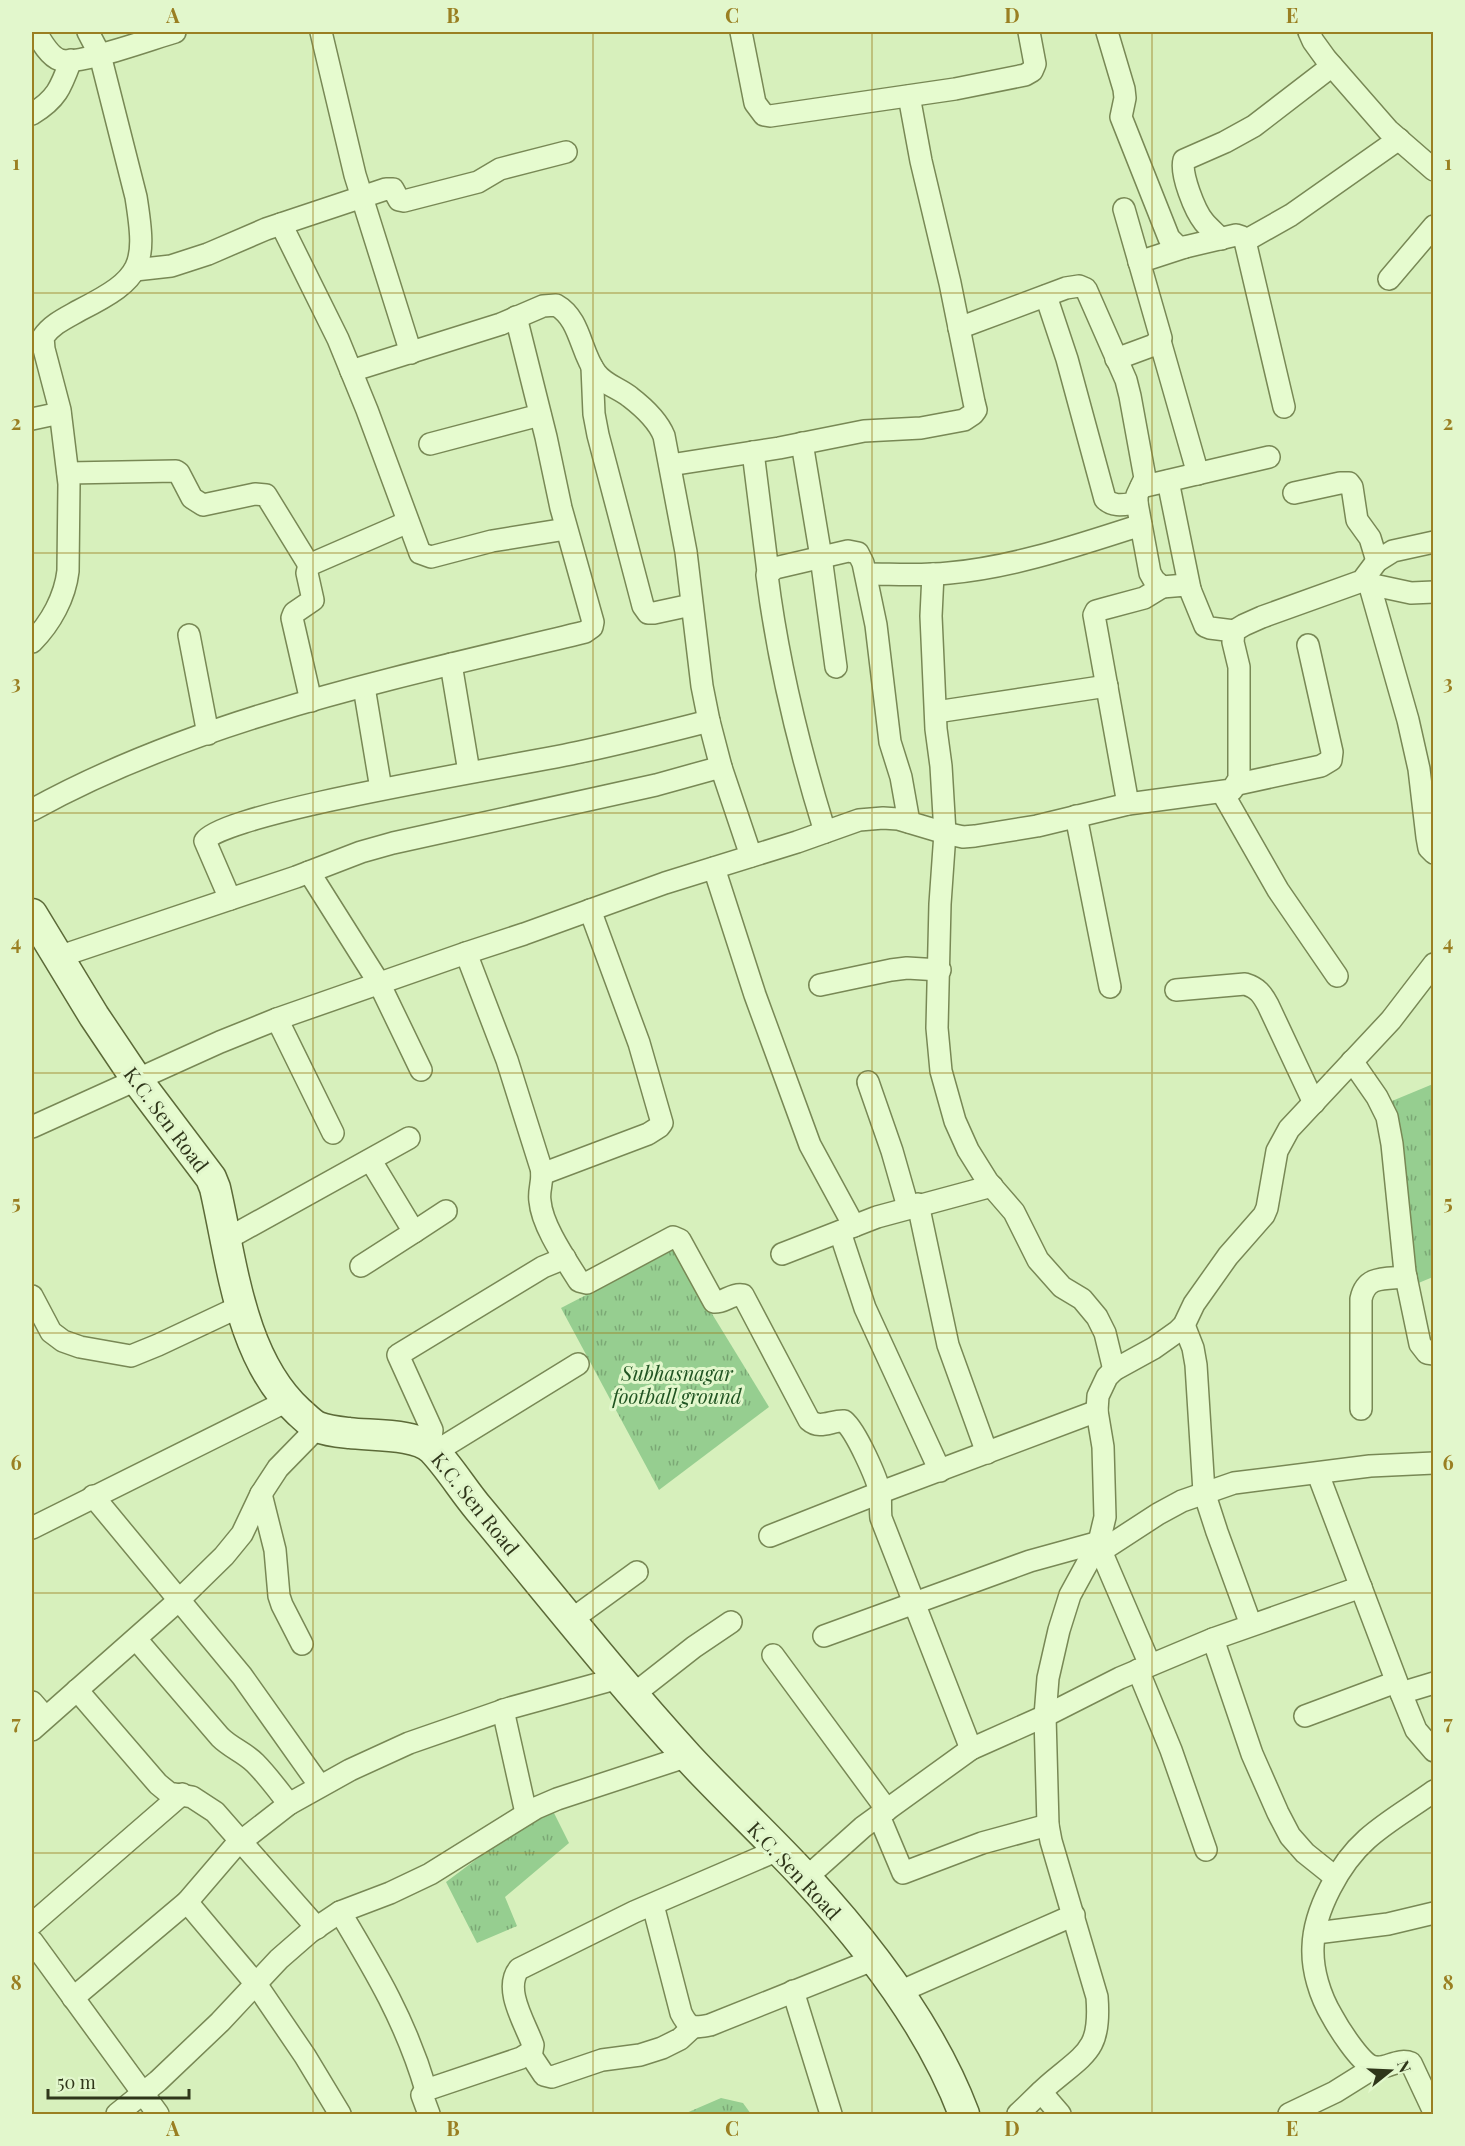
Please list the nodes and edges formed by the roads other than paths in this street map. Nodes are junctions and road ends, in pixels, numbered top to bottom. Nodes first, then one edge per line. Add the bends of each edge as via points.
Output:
1 (36, 32) edge
2 (88, 32) edge
3 (174, 32) edge
4 (321, 32) edge
5 (741, 32) edge
6 (1029, 32) edge
7 (1107, 32) edge
8 (1310, 32) edge
9 (100, 55) junction
10 (70, 60) junction
11 (1332, 66) junction
12 (909, 96) junction
13 (32, 114) edge
14 (1399, 139) junction
15 (566, 152) dead end
16 (1434, 170) edge
17 (361, 197) junction
18 (1124, 209) dead end
19 (281, 224) junction
20 (1434, 226) edge
21 (1221, 239) junction
22 (1245, 241) junction
23 (1185, 247) junction
24 (1139, 262) junction
25 (135, 270) junction
26 (1389, 279) dead end
27 (1046, 296) junction
28 (516, 317) junction
29 (959, 328) junction
30 (1160, 341) junction
31 (411, 353) junction
32 (1116, 358) junction
33 (592, 367) junction
34 (351, 371) junction
35 (1284, 407) dead end
36 (60, 413) junction
37 (540, 415) junction
38 (32, 419) edge
39 (802, 443) junction
40 (430, 444) dead end
41 (753, 452) junction
42 (1269, 457) dead end
43 (670, 465) junction
44 (68, 473) junction
45 (1198, 474) junction
46 (1168, 481) junction
47 (1294, 493) dead end
48 (1139, 495) junction
49 (408, 522) junction
50 (1141, 525) junction
51 (566, 529) junction
52 (1434, 542) edge
53 (821, 557) junction
54 (309, 565) junction
55 (768, 572) junction
56 (866, 574) junction
57 (933, 574) junction
58 (1371, 574) junction
59 (1162, 587) junction
60 (1190, 589) junction
61 (1434, 592) edge
62 (691, 605) junction
63 (1234, 631) junction
64 (189, 634) dead end
65 (32, 642) edge
66 (1308, 645) dead end
67 (451, 664) junction
68 (836, 667) dead end
69 (1107, 686) junction
70 (364, 687) junction
71 (311, 701) junction
72 (936, 712) junction
73 (709, 721) junction
74 (208, 734) junction
75 (721, 767) junction
76 (469, 772) junction
77 (1230, 788) junction
78 (381, 789) junction
79 (1128, 804) junction
80 (32, 810) edge
81 (1076, 816) junction
82 (909, 822) junction
83 (825, 832) junction
84 (945, 833) junction
85 (1434, 853) edge
86 (751, 856) junction
87 (714, 868) junction
88 (309, 872) junction
89 (230, 899) junction
90 (591, 910) junction
91 (32, 914) edge
92 (466, 952) junction
93 (58, 957) junction
94 (1434, 964) edge
95 (940, 970) junction
96 (1337, 976) dead end
97 (380, 983) junction
98 (820, 985) dead end
99 (1110, 987) dead end
100 (1176, 990) dead end
101 (277, 1020) junction
102 (1352, 1061) junction
103 (421, 1070) dead end
104 (136, 1080) junction
105 (868, 1082) dead end
106 (1314, 1102) junction
107 (32, 1127) edge
108 (333, 1133) dead end
109 (409, 1138) dead end
110 (371, 1161) junction
111 (542, 1174) junction
112 (992, 1186) junction
113 (913, 1206) junction
114 (446, 1211) dead end
115 (847, 1229) junction
116 (414, 1232) junction
117 (225, 1240) junction
118 (782, 1254) dead end
119 (565, 1258) junction
120 (361, 1266) dead end
121 (1406, 1277) junction
122 (32, 1296) edge
123 (241, 1306) junction
124 (1184, 1325) junction
125 (1434, 1354) edge
126 (578, 1364) dead end
127 (1114, 1370) junction
128 (286, 1401) junction
129 (1361, 1409) dead end
130 (1096, 1412) junction
131 (318, 1427) junction
132 (433, 1449) junction
133 (987, 1453) junction
134 (1434, 1463) edge
135 (940, 1471) junction
136 (1318, 1474) junction
137 (1204, 1492) junction
138 (880, 1493) junction
139 (261, 1494) junction
140 (93, 1496) junction
141 (32, 1528) edge
142 (770, 1536) dead end
143 (1097, 1550) junction
144 (637, 1572) dead end
145 (1361, 1587) junction
146 (178, 1601) junction
147 (914, 1604) junction
148 (571, 1620) junction
149 (731, 1622) dead end
150 (1251, 1624) junction
151 (824, 1636) dead end
152 (136, 1639) junction
153 (1213, 1639) junction
154 (302, 1644) dead end
155 (773, 1655) dead end
156 (1144, 1668) junction
157 (1434, 1683) edge
158 (626, 1686) junction
159 (1398, 1688) junction
160 (77, 1690) junction
161 (503, 1710) junction
162 (36, 1716) edge
163 (1045, 1716) junction
164 (1305, 1716) dead end
165 (971, 1749) junction
166 (1434, 1751) edge
167 (688, 1756) junction
168 (320, 1786) junction
169 (1434, 1791) edge
170 (182, 1794) junction
171 (289, 1804) junction
172 (883, 1813) junction
173 (526, 1814) junction
174 (1048, 1825) junction
175 (241, 1841) junction
176 (778, 1850) junction
177 (1206, 1850) dead end
178 (1335, 1877) junction
179 (806, 1878) junction
180 (187, 1902) junction
181 (653, 1905) junction
182 (340, 1912) junction
183 (1434, 1913) edge
184 (1074, 1915) junction
185 (32, 1924) edge
186 (316, 1928) junction
187 (1316, 1933) junction
188 (32, 1941) edge
189 (875, 1959) junction
190 (256, 1984) junction
191 (793, 1991) junction
192 (897, 1993) junction
193 (73, 1998) junction
194 (693, 2027) junction
195 (530, 2054) junction
196 (1375, 2067) junction
197 (1426, 2073) edge
198 (426, 2090) junction
199 (1041, 2092) junction
200 (142, 2094) junction
201 (1434, 2112) edge
202 (117, 2115) edge
203 (158, 2115) edge
204 (340, 2115) edge
205 (429, 2115) edge
206 (831, 2115) edge
207 (964, 2115) edge
208 (1017, 2115) edge
209 (1060, 2115) edge
210 (1289, 2115) edge

1 - 10 street via 55,57
2 - 9 street
3 - 9 street
4 - 17 street
5 - 12 street via 755,103 764,115
6 - 12 street via 1035,64 1029,73
7 - 23 street via 1124,89 1121,117 1169,238 1178,247
8 - 11 street
9 - 10 street
9 - 25 street via 136,196 141,239
10 - 13 street via 54,98
11 - 14 street
11 - 21 street via 1254,126 1184,160 1183,171 1195,209
12 - 29 street
14 - 16 street
14 - 22 street via 1291,215
15 - 17 street via 500,169 478,182 407,201 399,200 391,188
17 - 19 street
17 - 31 street
18 - 24 street
19 - 25 street via 171,266
19 - 34 street
20 - 26 street
21 - 22 street via 1236,235
21 - 23 street
22 - 35 street
23 - 24 street
24 - 30 street
25 - 36 street via 125,283 55,324 43,337
27 - 29 street
27 - 32 street via 1075,286 1086,289
27 - 48 street via 1106,499 1116,505
28 - 31 street
28 - 33 street via 543,306 560,308 569,316
28 - 37 street
29 - 39 street via 975,410 969,417 921,428 864,431
30 - 32 street
30 - 45 street
31 - 34 street
32 - 48 street via 1130,396 1144,471
33 - 43 street via 660,427
33 - 62 street via 598,435 643,606 648,613 654,613
34 - 49 street
36 - 38 street
36 - 44 street
37 - 40 street
37 - 51 street
39 - 41 street
39 - 53 street
41 - 43 street
41 - 55 street
42 - 45 street
43 - 62 street
44 - 54 street via 176,471 194,501 203,505 266,495
44 - 65 street via 67,582 54,614
45 - 46 street
46 - 48 street
46 - 60 street
47 - 58 street via 1349,483 1357,520 1370,538
48 - 50 street
49 - 51 street via 417,550 427,556
49 - 54 street
50 - 57 street via 1064,550
50 - 59 street via 1150,573
51 - 67 street via 593,622 591,629
52 - 58 street via 1393,551
53 - 55 street
53 - 56 street via 855,551
53 - 68 street
54 - 71 street via 313,600 292,618
55 - 83 street via 784,681
56 - 57 street
56 - 82 street via 890,742
57 - 72 street
58 - 61 street via 1411,593
58 - 63 street via 1356,584
58 - 85 street via 1419,770 1426,837
59 - 60 street via 1186,585
59 - 69 street via 1148,596 1094,613
60 - 63 street via 1205,626
62 - 73 street
63 - 77 street via 1239,667
64 - 74 street
66 - 77 street via 1331,760 1321,766
67 - 70 street
67 - 76 street
69 - 72 street
69 - 79 street
70 - 71 street
70 - 78 street
71 - 74 street
72 - 84 street
73 - 75 street
73 - 76 street via 580,752
74 - 80 street via 127,765
75 - 86 street
75 - 88 street via 393,843
76 - 78 street
77 - 79 street
77 - 96 street via 1278,890
78 - 89 street via 260,818 211,835 206,845
79 - 81 street
81 - 84 street via 975,836
81 - 99 street
82 - 83 street via 859,820
82 - 84 street
83 - 86 street
84 - 95 street
86 - 87 street
87 - 90 street
87 - 115 street via 810,1145
88 - 89 street
88 - 97 street
89 - 93 street
90 - 92 street
90 - 111 street via 639,1043 662,1122 648,1134
91 - 93 street, K.C. Sen Road
92 - 97 street
92 - 111 street via 507,1060
93 - 104 street, K.C. Sen Road
94 - 102 street via 1404,1005
95 - 98 street via 891,970
95 - 112 street via 937,1028 941,1071 968,1150
97 - 101 street
97 - 103 street
100 - 106 street via 1254,986 1268,1005
101 - 104 street
101 - 108 street
102 - 106 street
102 - 121 street via 1387,1117
104 - 107 street
104 - 117 street, K.C. Sen Road via 211,1178
105 - 113 street
106 - 124 street via 1289,1129 1277,1151 1264,1215 1228,1256
109 - 110 street
110 - 116 street
110 - 117 street
111 - 119 street via 541,1208
112 - 113 street
112 - 127 street via 1014,1212 1048,1274 1082,1299 1097,1317
113 - 115 street
113 - 133 street via 948,1345
114 - 116 street
115 - 118 street
115 - 135 street via 865,1308
116 - 120 street
117 - 123 street, K.C. Sen Road
119 - 132 street via 543,1267 398,1354 432,1430
119 - 138 street via 579,1281 587,1283 674,1237 680,1240 714,1302 743,1295 812,1424 844,1421 853,1430
121 - 125 street via 1420,1344 1426,1353
121 - 129 street via 1370,1282 1360,1299
122 - 123 street via 51,1332 63,1341 130,1356
123 - 128 street, K.C. Sen Road via 260,1357
124 - 127 street via 1154,1348
124 - 137 street via 1196,1365
126 - 132 street
127 - 130 street via 1102,1385
128 - 131 street, K.C. Sen Road
128 - 140 street
130 - 133 street
130 - 143 street via 1103,1447 1106,1500
131 - 132 street, K.C. Sen Road via 406,1438
131 - 139 street via 278,1468
132 - 148 street, K.C. Sen Road
133 - 135 street
134 - 136 street via 1370,1466
135 - 138 street
136 - 137 street via 1245,1481
136 - 145 street
137 - 143 street
137 - 150 street
138 - 142 street
138 - 147 street via 880,1518
139 - 146 street via 234,1545
139 - 154 street via 276,1550 279,1596
140 - 141 street
140 - 146 street
143 - 147 street via 1030,1561
143 - 156 street
143 - 163 street via 1070,1595 1059,1630 1048,1678
144 - 148 street
145 - 150 street
145 - 159 street
146 - 152 street
146 - 168 street via 242,1676
147 - 151 street
147 - 165 street
148 - 158 street, K.C. Sen Road
149 - 158 street
150 - 153 street
152 - 160 street
152 - 171 street via 220,1737 255,1762
153 - 156 street
153 - 178 street via 1252,1754 1278,1814 1305,1853
155 - 172 street
156 - 163 street
156 - 177 street
157 - 159 street
158 - 161 street
158 - 167 street, K.C. Sen Road
159 - 164 street
159 - 166 street via 1416,1730
160 - 162 street
160 - 170 street via 158,1784 169,1793
161 - 168 street via 409,1743
161 - 173 street
163 - 165 street
163 - 174 street
165 - 172 street
167 - 173 street via 557,1799
167 - 176 street, K.C. Sen Road
168 - 171 street
169 - 178 street via 1367,1839
170 - 175 street via 214,1812
170 - 185 street
171 - 175 street
172 - 174 street via 903,1873 982,1842
172 - 179 street
173 - 182 street via 430,1874
174 - 184 street
175 - 180 street
175 - 186 street
176 - 179 street, K.C. Sen Road
176 - 181 street
178 - 187 street
179 - 189 street, K.C. Sen Road
180 - 190 street
180 - 193 street
181 - 194 street via 681,2013
181 - 195 street via 528,1963 514,1975 515,1999 532,2045
182 - 186 street
182 - 198 street via 397,2011
183 - 187 street via 1388,1924
184 - 192 street
184 - 199 street via 1097,1996 1096,2036 1078,2062
186 - 190 street
187 - 196 street via 1314,1962 1328,2009 1359,2055
188 - 193 street
189 - 191 street
189 - 192 street, K.C. Sen Road
190 - 200 street
190 - 204 street
191 - 194 street via 710,2025
191 - 206 street
192 - 207 street, K.C. Sen Road via 934,2049
193 - 200 street
194 - 195 street via 662,2048 602,2060 552,2077 544,2075
195 - 198 street
196 - 197 street via 1407,2061
196 - 210 street
197 - 201 street
198 - 205 street via 422,2095
199 - 208 street
199 - 209 street
200 - 202 street
200 - 203 street

